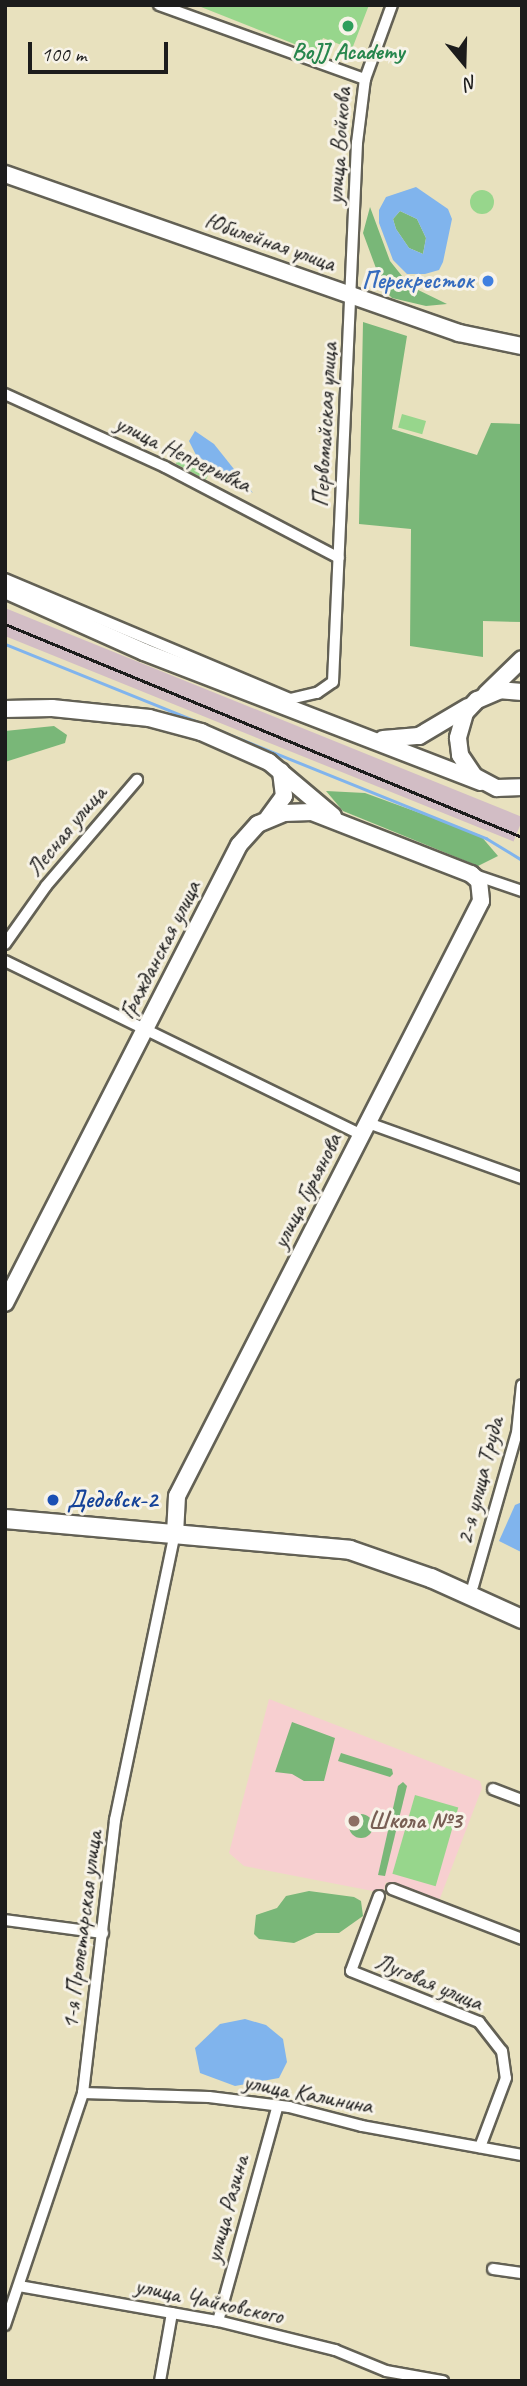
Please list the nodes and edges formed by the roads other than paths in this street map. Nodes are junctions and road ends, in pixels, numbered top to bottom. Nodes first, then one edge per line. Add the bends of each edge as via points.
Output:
1 (159, 5) edge
2 (392, 5) edge
3 (365, 79) junction
4 (5, 174) edge
5 (353, 295) junction
6 (522, 346) edge
7 (5, 394) edge
8 (339, 558) junction
9 (5, 579) edge
10 (5, 590) edge
11 (522, 659) edge
12 (522, 692) edge
13 (478, 700) junction
14 (5, 709) edge
15 (374, 738) junction
16 (281, 771) junction
17 (137, 779) dead end
18 (481, 782) junction
19 (522, 787) edge
20 (497, 788) junction
21 (522, 797) edge
22 (262, 822) junction
23 (350, 826) junction
24 (471, 874) junction
25 (522, 891) edge
26 (5, 944) edge
27 (5, 961) edge
28 (144, 1031) junction
29 (365, 1129) junction
30 (522, 1178) edge
31 (5, 1303) edge
32 (522, 1385) edge
33 (5, 1509) edge
34 (5, 1519) edge
35 (174, 1528) junction
36 (473, 1586) junction
37 (522, 1608) edge
38 (522, 1619) edge
39 (493, 1789) dead end
40 (522, 1800) edge
41 (392, 1889) dead end
42 (379, 1896) dead end
43 (5, 1920) edge
44 (103, 1933) junction
45 (522, 1939) edge
46 (83, 2093) junction
47 (277, 2108) junction
48 (480, 2147) junction
49 (522, 2155) edge
50 (493, 2269) dead end
51 (522, 2273) edge
52 (14, 2291) edge
53 (172, 2313) junction
54 (218, 2321) junction
55 (5, 2325) edge
56 (386, 2376) edge
57 (160, 2381) edge
58 (443, 2381) edge

1 - 3 street
2 - 3 street, улица Войкова
3 - 5 street, улица Войкова via 357,143
4 - 5 street, Юбилейная улица
5 - 6 street, Юбилейная улица via 471,337
5 - 8 street, Первомайская улица
7 - 8 street, улица Непрерывка via 165,467
8 - 9 street, Первомайская улица via 333,682 317,694 290,699
10 - 15 street via 156,657
11 - 13 street
12 - 13 street via 501,690
13 - 15 street via 419,736
13 - 18 street via 461,721 458,746 468,770
14 - 16 street via 52,708 149,718 201,732 255,754
15 - 18 street
16 - 22 street, Гражданская улица via 285,787 282,804
16 - 23 street
17 - 26 street, Лесная улица via 46,886
18 - 20 street
19 - 20 street
20 - 21 street
22 - 23 street via 284,813 312,813
22 - 28 street, Гражданская улица via 239,845
23 - 24 street
24 - 25 street
24 - 29 street, улица Гурьянова via 482,888 481,901
27 - 28 street
28 - 29 street
28 - 31 street, Гражданская улица
29 - 30 street
29 - 35 street, улица Гурьянова via 177,1496
32 - 36 street, 2-я улица Труда via 517,1433
33 - 35 main road
34 - 35 main road
35 - 36 main road via 353,1540
35 - 38 main road via 350,1550 418,1573
35 - 44 street, 1-я Пролетарская улица via 116,1820
36 - 37 main road
39 - 40 street
41 - 45 street
42 - 48 street, Луговая улица via 351,1971 479,2022 502,2052 506,2078
43 - 44 street
44 - 46 street, 1-я Пролетарская улица
46 - 47 street, улица Калинина via 209,2097
46 - 52 street, 1-я Пролетарская улица
47 - 48 street, улица Калинина
47 - 54 street, улица Разина
48 - 49 street, улица Калинина
50 - 51 street
52 - 53 street, улица Чайковского
52 - 55 street, 1-я Пролетарская улица
53 - 54 street, улица Чайковского
53 - 57 street
54 - 56 street, улица Чайковского via 335,2350
56 - 58 street, улица Чайковского

